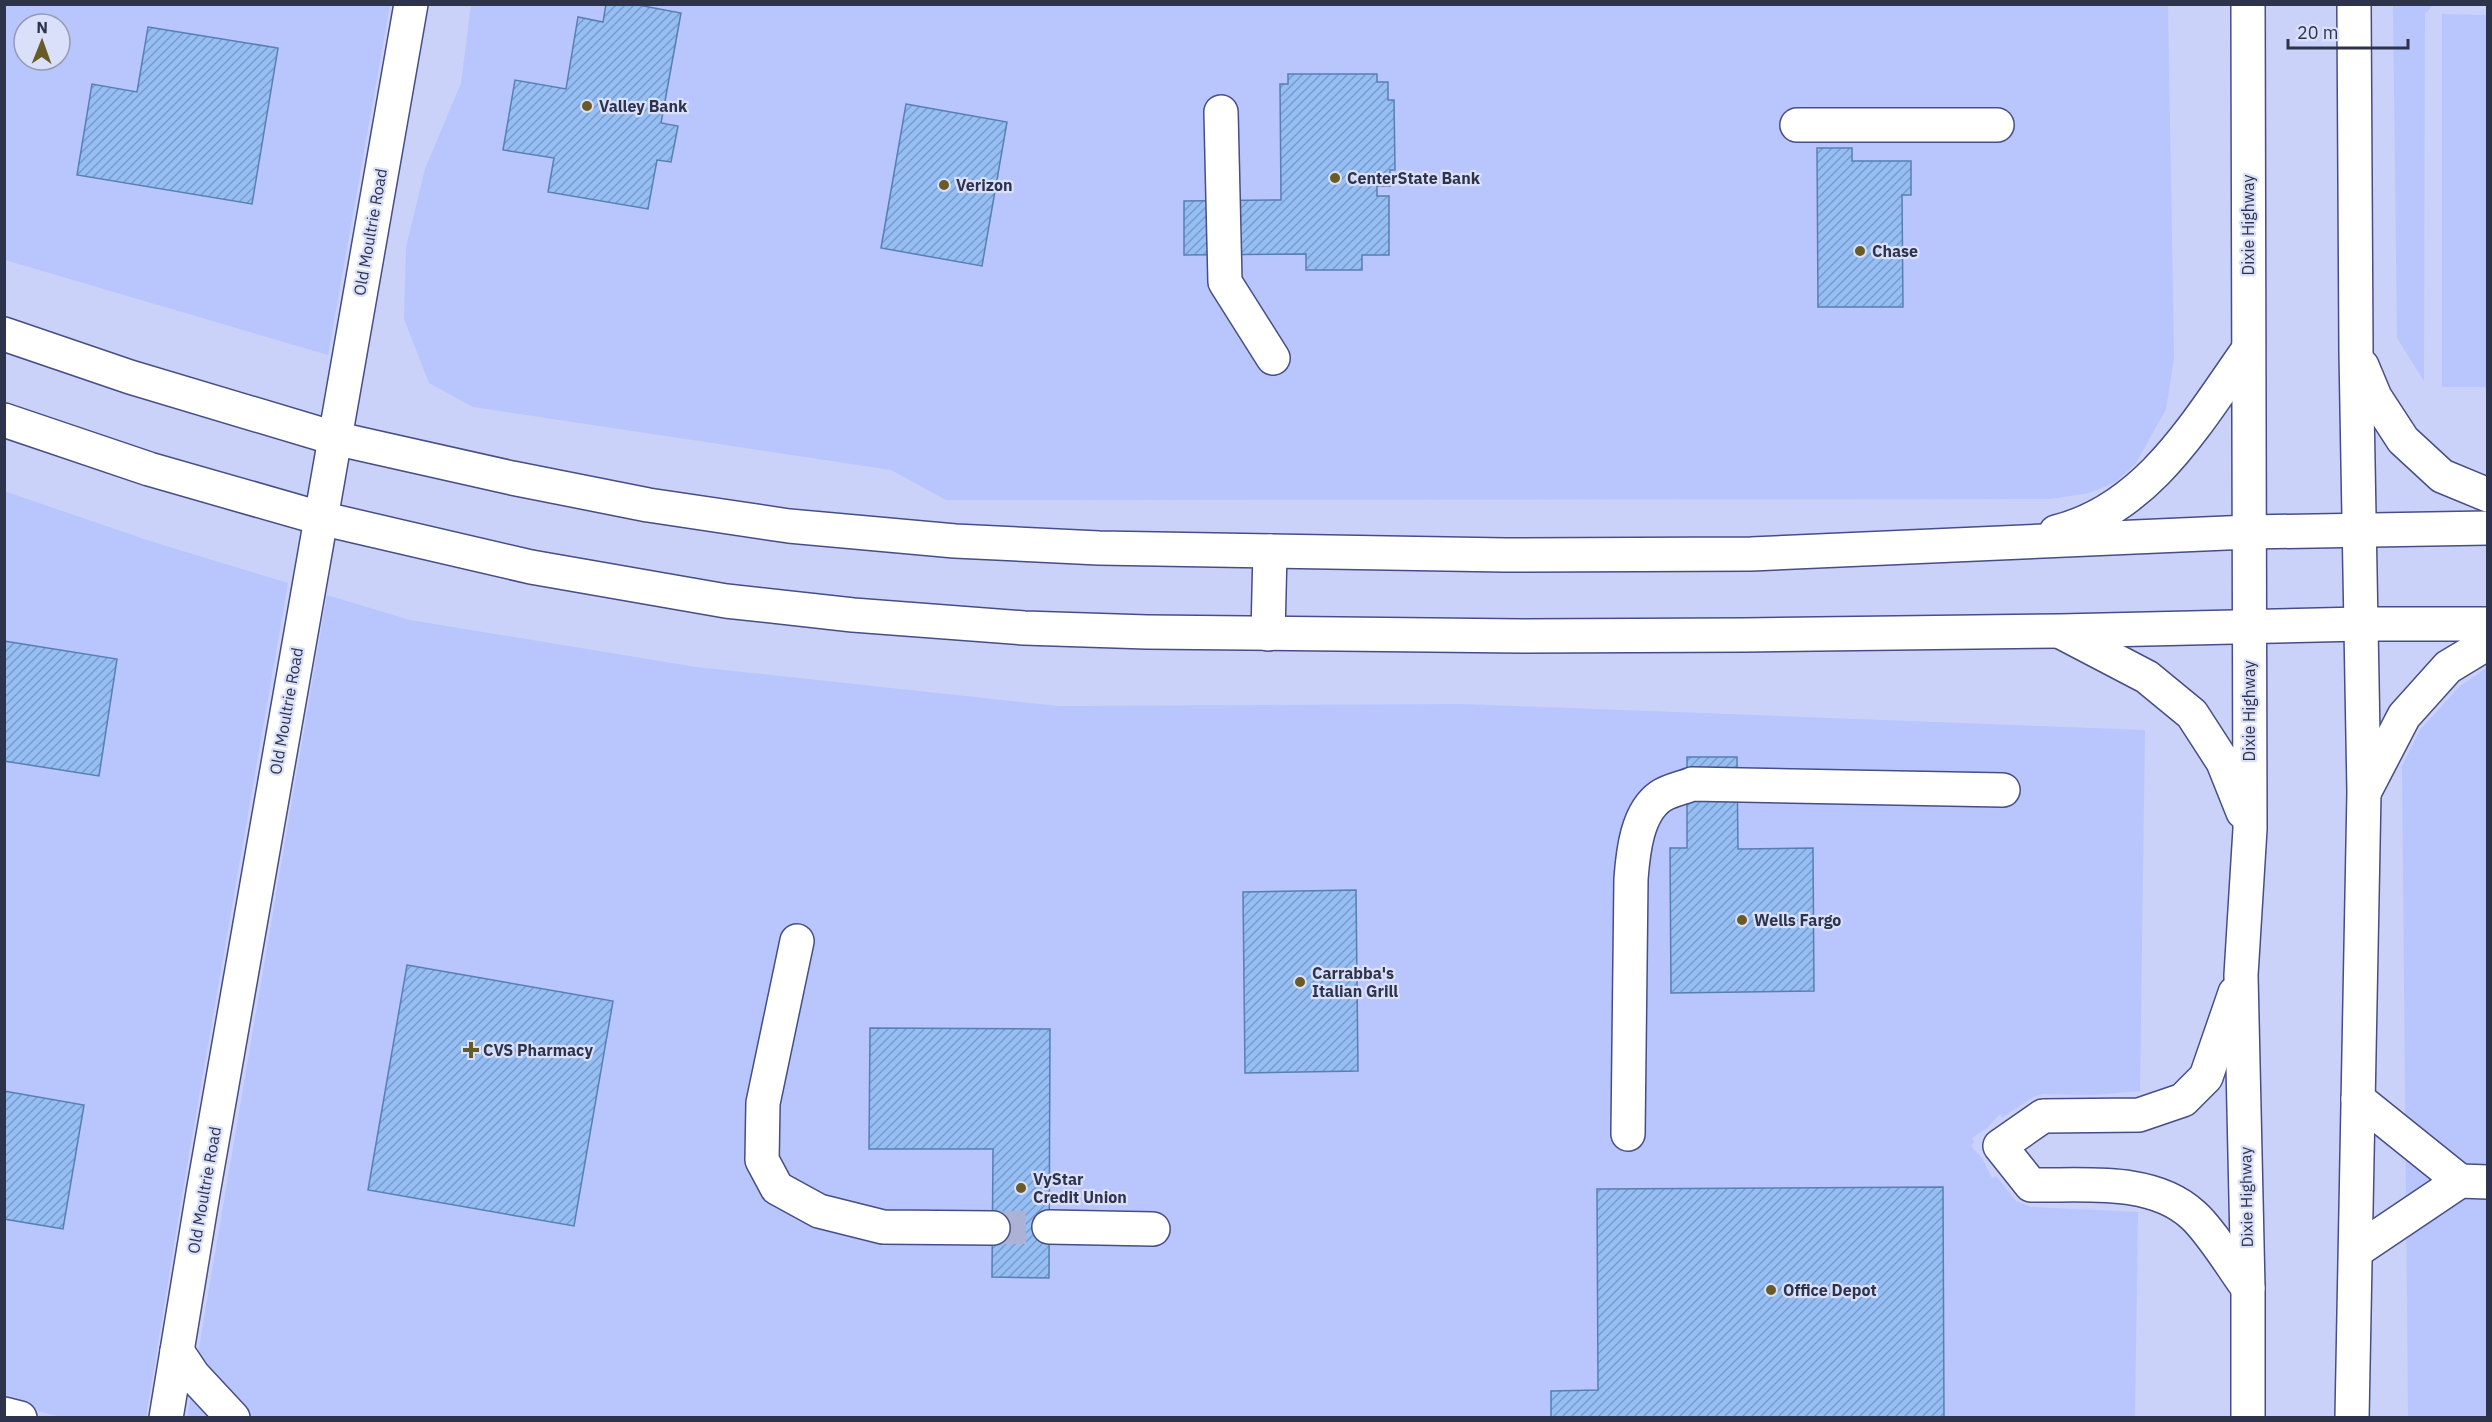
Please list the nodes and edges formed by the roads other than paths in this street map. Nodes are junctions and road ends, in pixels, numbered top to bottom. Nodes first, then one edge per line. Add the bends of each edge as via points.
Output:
1 (411, 4) edge
2 (2248, 4) edge
3 (2355, 4) edge
4 (1221, 112) dead end
5 (1797, 124) dead end
6 (1997, 125) dead end
7 (4, 334) edge
8 (2248, 350) junction
9 (2356, 352) junction
10 (1273, 358) dead end
11 (4, 420) edge
12 (334, 438) junction
13 (2487, 495) edge
14 (320, 518) junction
15 (2487, 528) edge
16 (2360, 530) junction
17 (2249, 532) junction
18 (2020, 542) junction
19 (1270, 551) junction
20 (2361, 624) junction
21 (2487, 624) edge
22 (2249, 626) junction
23 (2060, 631) junction
24 (1268, 634) junction
25 (2487, 643) edge
26 (2003, 790) dead end
27 (2364, 792) junction
28 (2250, 829) junction
29 (797, 941) dead end
30 (2241, 975) junction
31 (2358, 1099) junction
32 (1628, 1134) dead end
33 (2474, 1181) edge
34 (1049, 1227) tunnel mouth
35 (993, 1228) tunnel mouth
36 (1153, 1229) dead end
37 (2356, 1251) junction
38 (2248, 1288) junction
39 (177, 1351) junction
40 (4, 1414) edge
41 (20, 1418) edge
42 (166, 1418) edge
43 (233, 1418) edge
44 (2248, 1418) edge
45 (2352, 1418) edge

1 - 12 main road, Old Moultrie Road
2 - 8 main road, Dixie Highway
3 - 9 main road
4 - 10 main road via 1225,282
5 - 6 main road
7 - 12 main road via 130,377
8 - 17 main road, Dixie Highway
8 - 18 main road via 2176,452 2154,475 2113,508 2066,530
9 - 13 main road via 2374,397 2403,440 2442,476
9 - 16 main road
11 - 14 main road via 149,469
12 - 14 main road, Old Moultrie Road
12 - 19 main road via 648,505 789,526 956,541
14 - 24 main road via 531,567 726,601 1024,628
14 - 39 main road, Old Moultrie Road
15 - 16 main road
16 - 17 main road
16 - 20 main road
17 - 18 main road
17 - 22 main road, Dixie Highway
18 - 19 main road via 1751,554
19 - 24 main road
20 - 21 main road
20 - 22 main road
20 - 27 main road
22 - 23 main road
22 - 28 main road, Dixie Highway
23 - 24 main road
23 - 28 main road via 2147,677 2192,714 2223,762
25 - 27 main road via 2448,667 2404,716
26 - 32 main road via 1692,784 1660,796 1643,818 1634,843
27 - 31 main road
28 - 30 main road, Dixie Highway
29 - 35 main road via 763,1103 762,1160 777,1188 819,1211 884,1227
30 - 38 main road, Dixie Highway
30 - 38 main road via 2206,1077 2183,1100 2139,1115 2043,1116 2000,1146 2031,1185 2134,1187 2169,1197 2194,1216
31 - 33 main road
31 - 37 main road
33 - 37 main road
34 - 36 main road
37 - 45 main road
38 - 44 main road, Dixie Highway
39 - 42 main road, Old Moultrie Road
39 - 43 main road via 193,1375
40 - 41 main road

